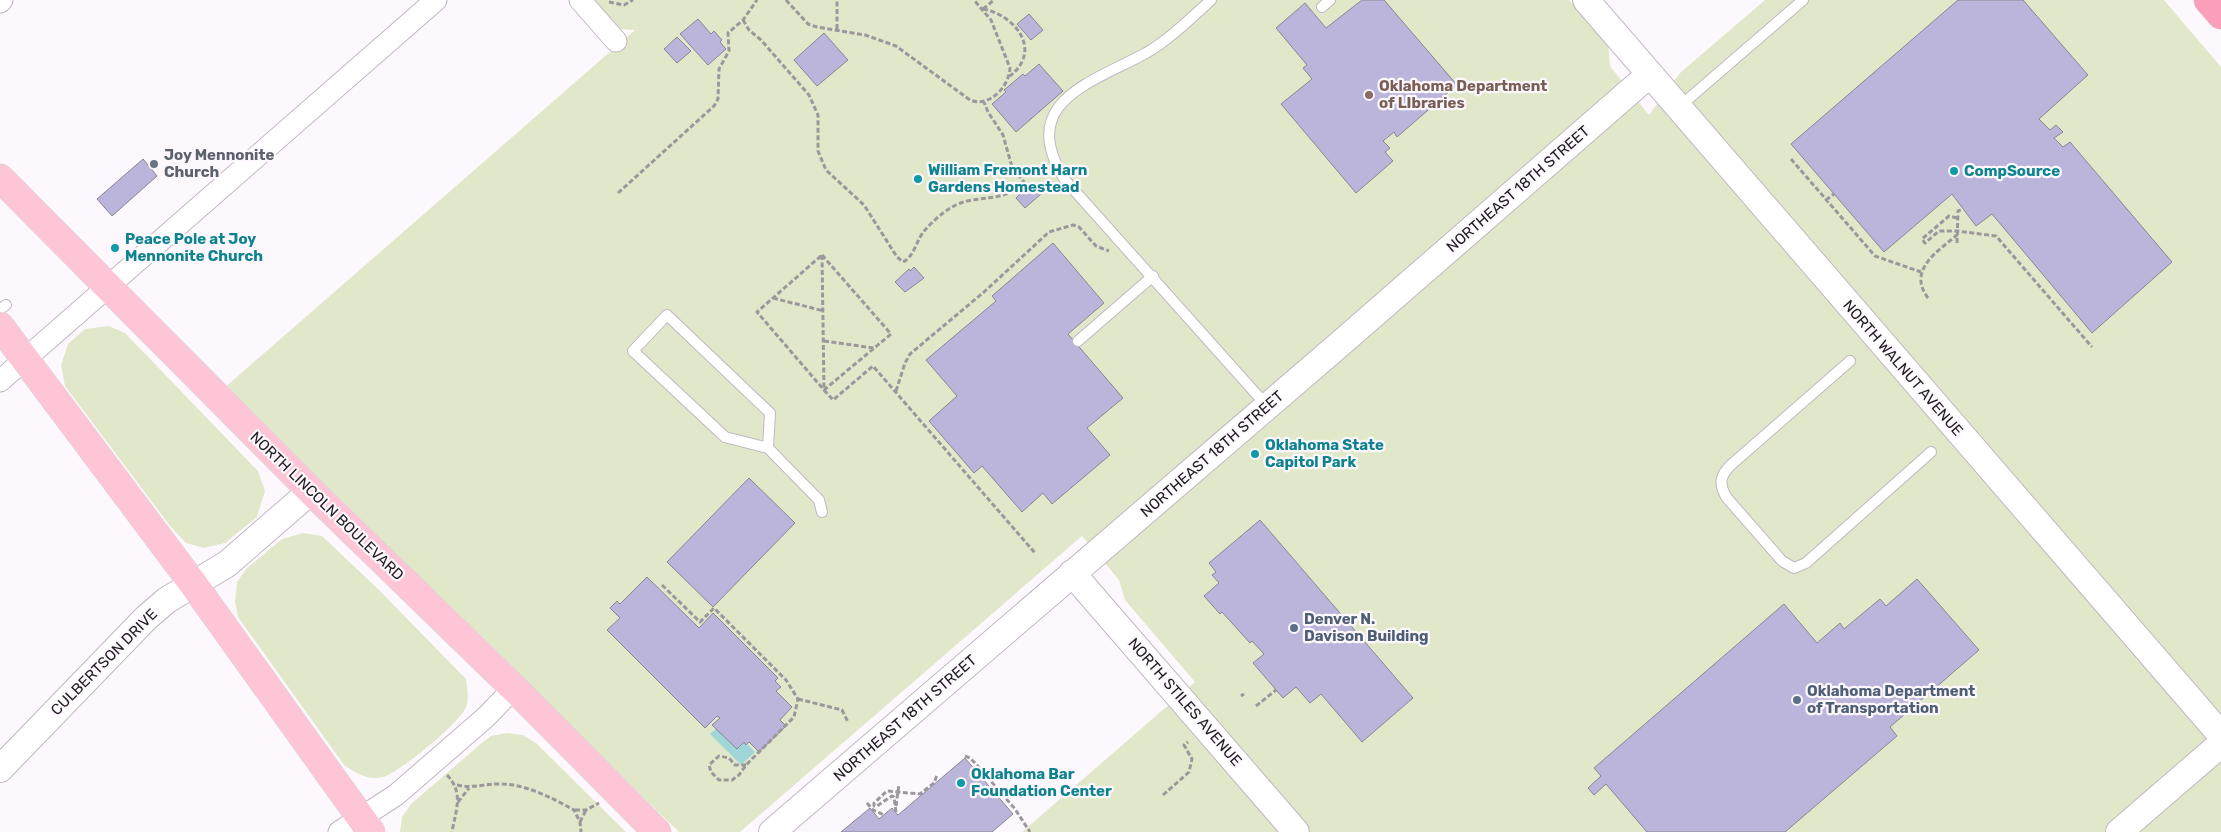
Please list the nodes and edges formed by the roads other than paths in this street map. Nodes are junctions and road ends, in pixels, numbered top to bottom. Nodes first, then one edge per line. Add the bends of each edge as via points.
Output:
1 (436, 0) edge
2 (580, 0) edge
3 (1212, 0) edge
4 (1330, 0) edge
5 (1586, 0) edge
6 (1803, 0) edge
7 (2208, 0) edge
8 (1322, 7) dead end
9 (2221, 15) edge
10 (616, 41) dead end
11 (1650, 74) junction
12 (1679, 107) junction
13 (0, 178) edge
14 (1153, 276) junction
15 (108, 287) junction
16 (2, 313) edge
17 (1078, 341) dead end
18 (25, 359) junction
19 (1850, 361) dead end
20 (0, 381) edge
21 (1267, 406) junction
22 (768, 448) junction
23 (1931, 452) dead end
24 (311, 491) junction
25 (822, 512) dead end
26 (1072, 573) junction
27 (194, 585) junction
28 (514, 688) junction
29 (2221, 735) edge
30 (2221, 744) edge
31 (0, 769) edge
32 (366, 825) edge
33 (339, 832) edge
34 (657, 832) edge
35 (772, 832) edge
36 (1296, 832) edge
37 (2119, 832) edge

1 - 15 street
2 - 10 street
3 - 14 lane via 1147,52 1107,71 1069,98 1052,115 1048,128 1059,171
4 - 8 lane
5 - 11 street, NORTH WALNUT AVENUE
6 - 12 lane
7 - 9 highway
11 - 12 street, NORTH WALNUT AVENUE
11 - 21 street, NORTHEAST 18TH STREET
12 - 29 street, NORTH WALNUT AVENUE
13 - 15 main road, NORTH LINCOLN BOULEVARD
14 - 17 lane
14 - 21 lane
15 - 18 street
15 - 24 main road, NORTH LINCOLN BOULEVARD
16 - 18 main road
18 - 20 street
18 - 27 main road
19 - 23 lane via 1725,470 1720,480 1727,498 1764,540 1788,566 1800,567
21 - 26 street, NORTHEAST 18TH STREET
22 - 22 lane via 770,413 667,315 633,351 725,437
22 - 25 lane via 819,500
24 - 27 street, CULBERTSON DRIVE via 227,564
24 - 28 main road, NORTH LINCOLN BOULEVARD
26 - 35 street, NORTHEAST 18TH STREET
26 - 36 street, NORTH STILES AVENUE
27 - 31 street, CULBERTSON DRIVE via 167,600 146,618
27 - 32 main road
28 - 32 street
28 - 34 main road, NORTH LINCOLN BOULEVARD
30 - 37 street
32 - 33 street

